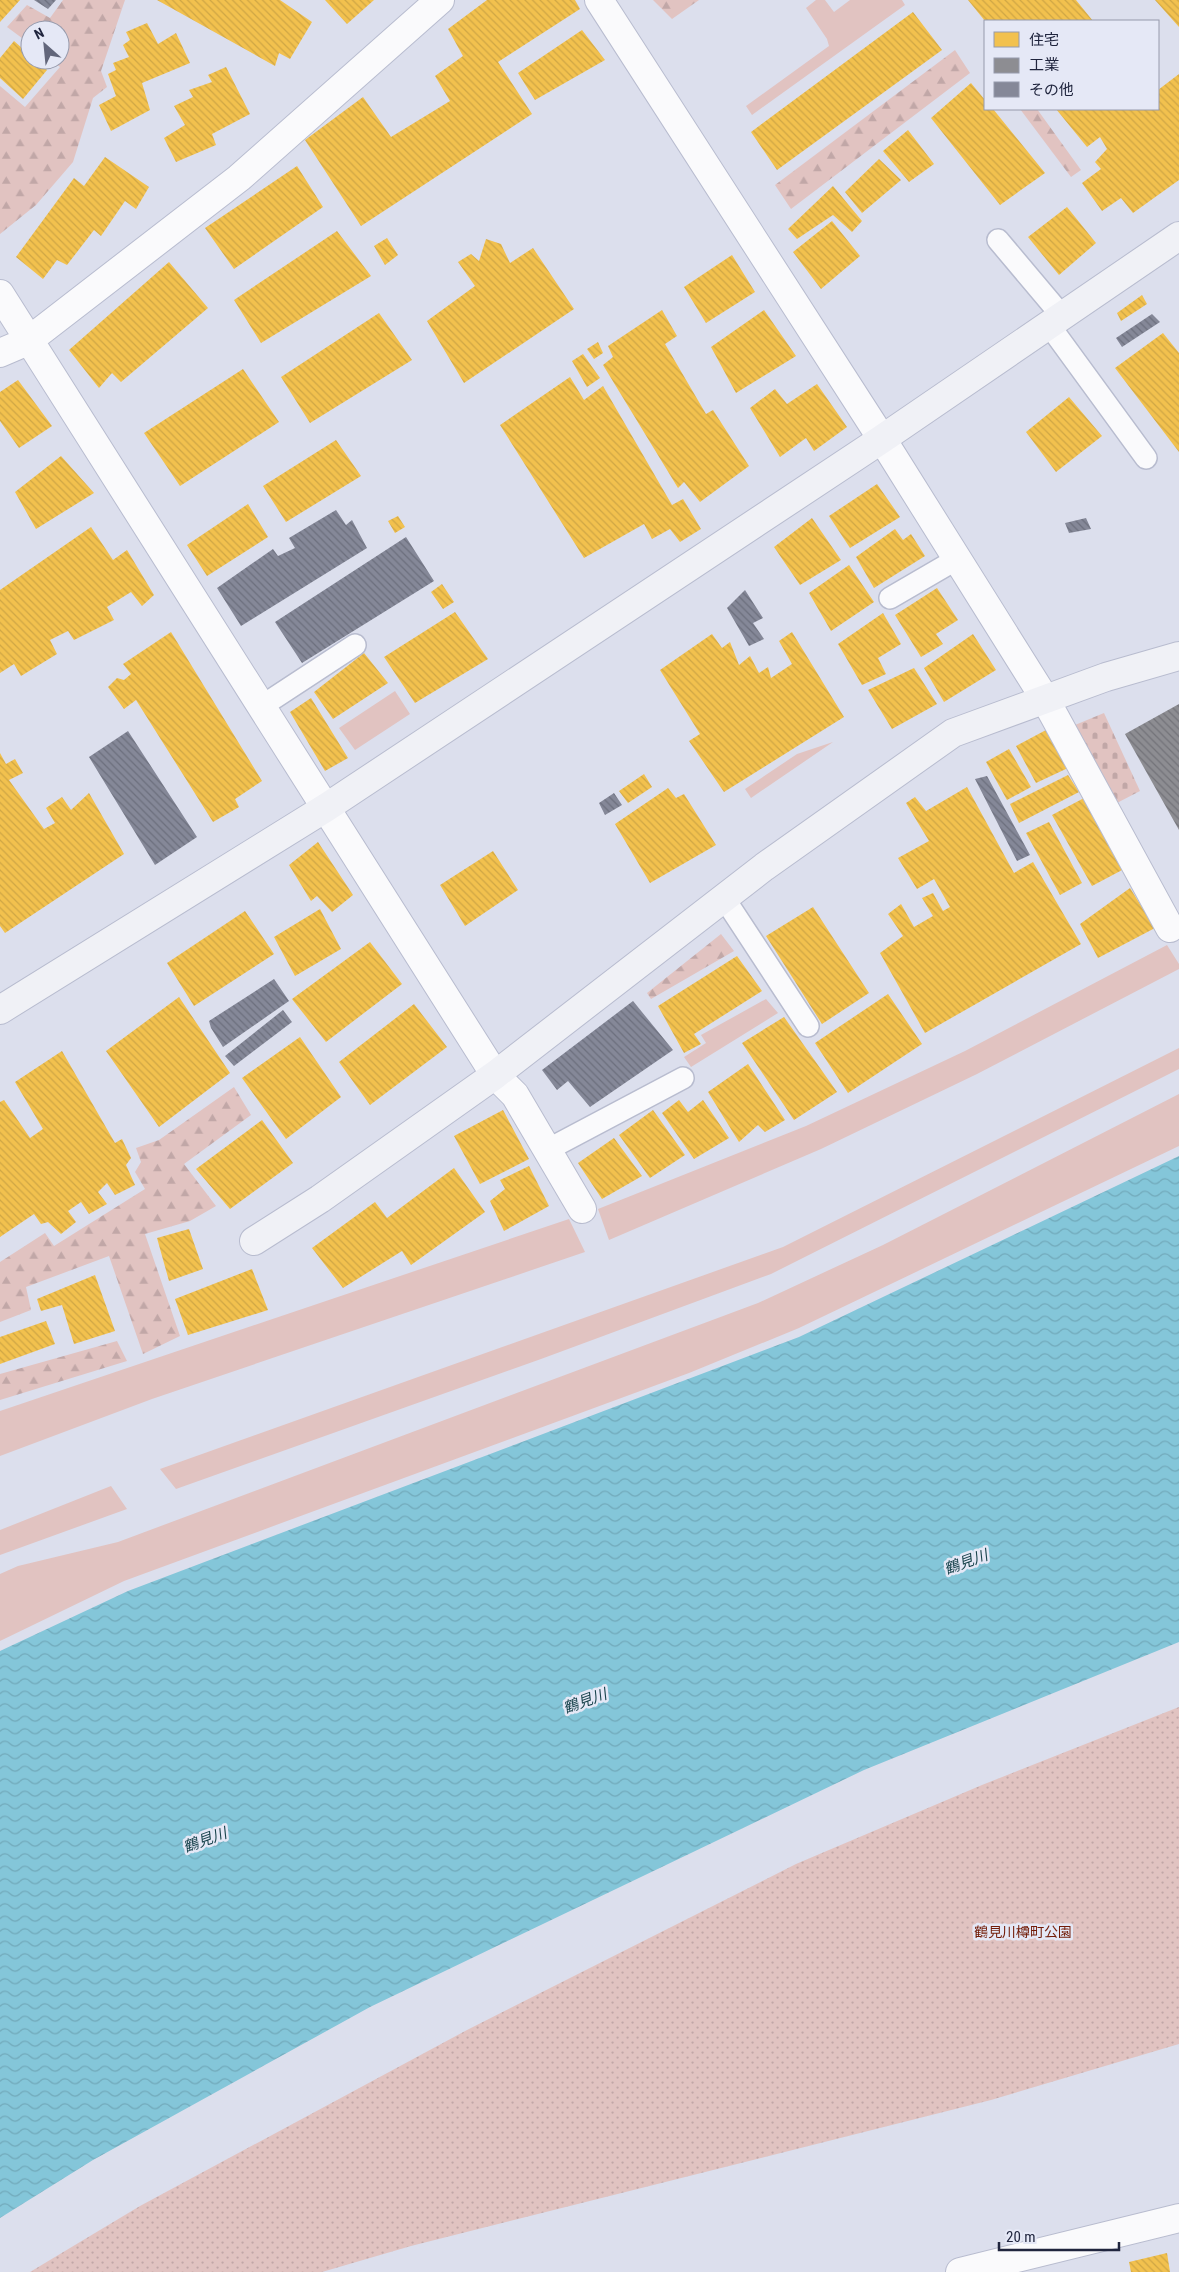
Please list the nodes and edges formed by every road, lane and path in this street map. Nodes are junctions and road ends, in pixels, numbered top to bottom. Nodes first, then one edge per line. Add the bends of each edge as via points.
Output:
1 (440, 0) edge
2 (599, 0) edge
3 (1179, 236) edge
4 (998, 240) dead end
5 (0, 294) edge
6 (1056, 320) junction
7 (28, 340) junction
8 (0, 353) edge
9 (882, 439) junction
10 (1146, 458) dead end
11 (957, 559) junction
12 (890, 598) dead end
13 (355, 645) dead end
14 (1179, 656) edge
15 (1045, 699) junction
16 (262, 706) junction
17 (326, 807) junction
18 (724, 898) junction
19 (1170, 928) dead end
20 (0, 1010) edge
21 (808, 1026) dead end
22 (495, 1076) junction
23 (683, 1078) dead end
24 (547, 1150) junction
25 (582, 1209) dead end
26 (254, 1241) dead end
27 (1179, 2218) edge
28 (960, 2272) edge

1 - 7 street via 239,178
2 - 9 street
3 - 6 street
4 - 6 lane
5 - 7 street
6 - 9 street
6 - 10 lane
7 - 8 street
7 - 16 street
9 - 11 street
9 - 17 street
11 - 12 lane
11 - 15 street
13 - 16 lane
14 - 15 street
15 - 18 street via 954,733
15 - 19 street
16 - 17 street
17 - 20 street
17 - 22 street
18 - 21 lane
18 - 22 street
22 - 24 street via 515,1095
22 - 26 street via 320,1199
23 - 24 lane
24 - 25 street
27 - 28 street

